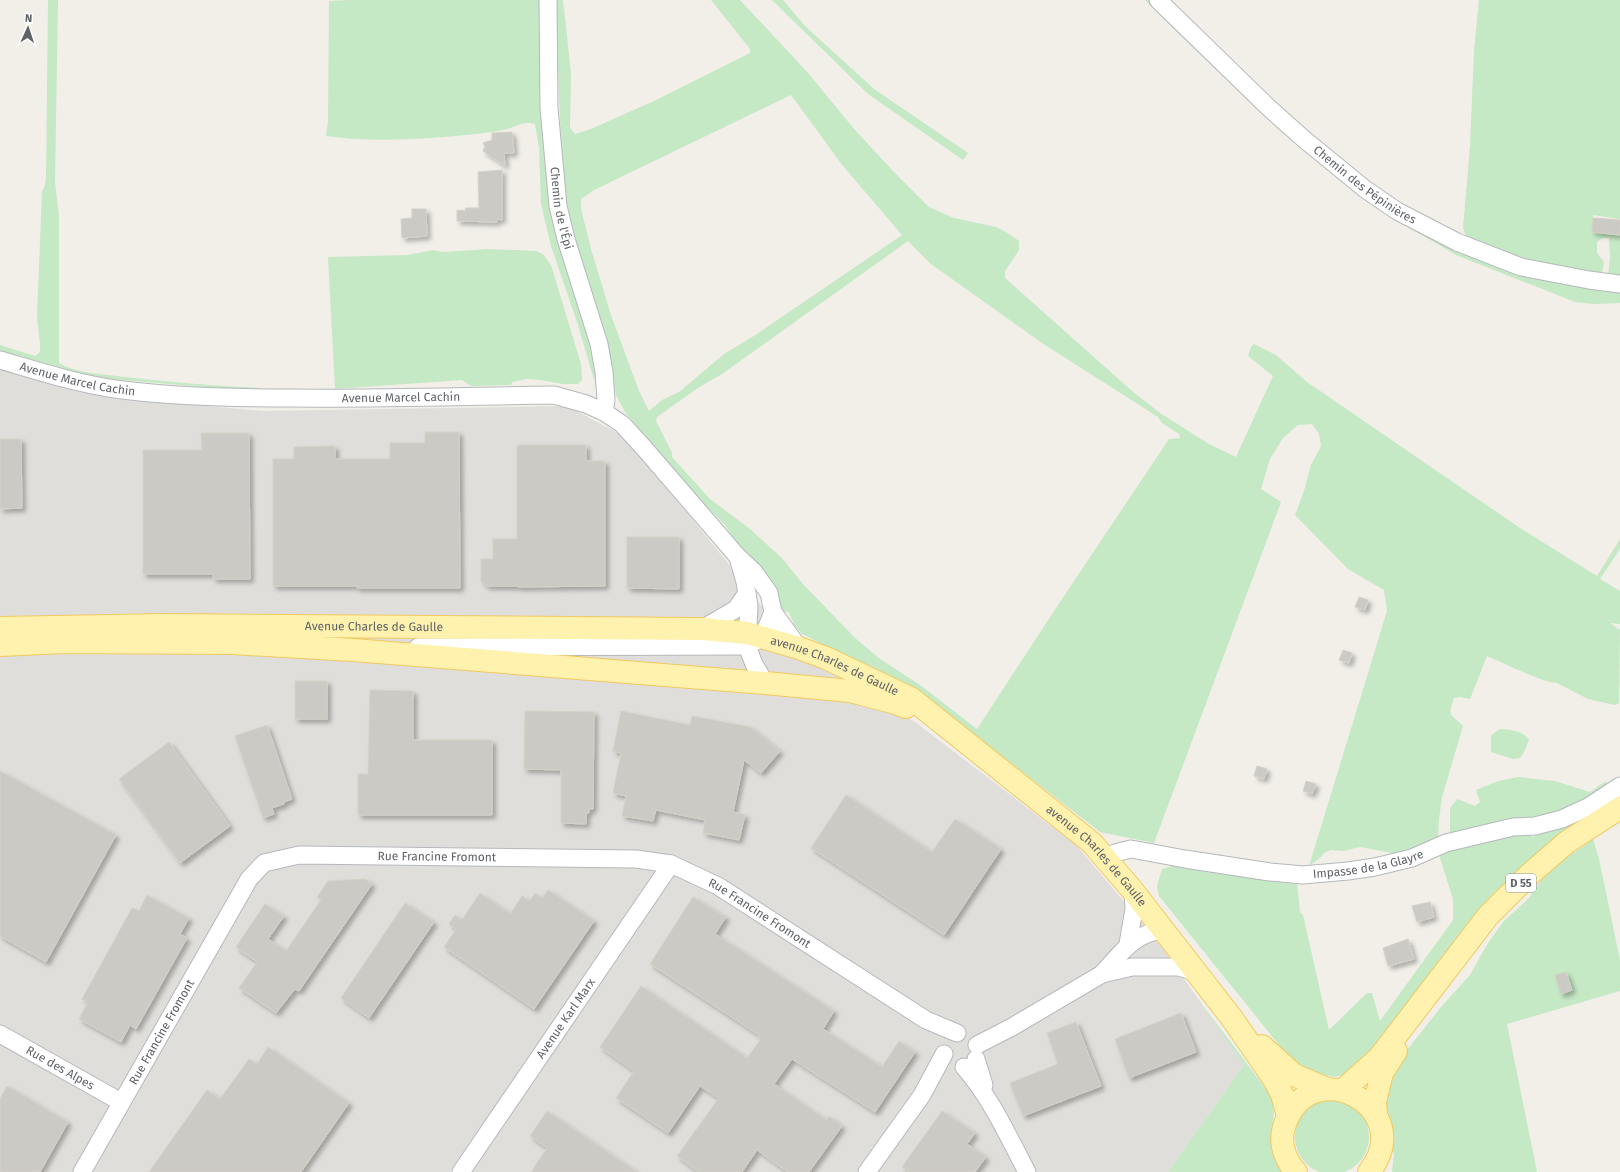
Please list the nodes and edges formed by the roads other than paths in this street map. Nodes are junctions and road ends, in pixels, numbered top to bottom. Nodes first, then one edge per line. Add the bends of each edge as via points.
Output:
1 (548, 0) edge
2 (1158, 0) edge
3 (1620, 284) edge
4 (0, 360) edge
5 (604, 412) junction
6 (738, 557) junction
7 (748, 593) junction
8 (773, 612) junction
9 (0, 628) edge
10 (702, 630) junction
11 (753, 639) junction
12 (0, 645) edge
13 (800, 648) junction
14 (353, 650) junction
15 (765, 683) junction
16 (937, 720) junction
17 (1620, 786) edge
18 (1620, 808) edge
19 (1106, 858) junction
20 (671, 864) junction
21 (1133, 891) junction
22 (1163, 930) junction
23 (1128, 944) junction
24 (1196, 972) junction
25 (1102, 974) junction
26 (1441, 978) junction
27 (1231, 1017) junction
28 (0, 1034) edge
29 (961, 1050) junction
30 (1335, 1090) junction
31 (120, 1102) junction
32 (1288, 1116) junction
33 (1376, 1116) junction
34 (1375, 1168) edge
35 (82, 1172) edge
36 (461, 1172) edge
37 (867, 1172) edge
38 (1028, 1172) edge
39 (1296, 1172) edge

1 - 5 street, Chemin de l'Épi via 550,108 558,206 566,240 599,344 604,372
2 - 3 street, Chemin des Pépinières via 1268,108 1365,189 1397,211 1457,242 1522,267
4 - 5 street, Avenue Marcel Cachin via 58,377 144,392 235,398 368,399 554,395 581,402
5 - 6 street, Avenue Marcel Cachin via 622,424
6 - 7 street, Avenue Marcel Cachin
6 - 8 street, Avenue Marcel Cachin via 754,572 769,593
7 - 10 street via 736,609
7 - 11 street, Avenue Marcel Cachin
8 - 11 street
8 - 13 street, Avenue Marcel Cachin
9 - 10 main road, Avenue Charles de Gaulle via 164,625
10 - 11 main road, Avenue Charles de Gaulle
11 - 13 main road, avenue Charles de Gaulle
11 - 14 street, Avenue Charles de Gaulle via 645,647 442,646
11 - 15 street, Avenue Marcel Cachin via 754,664
12 - 14 main road, Avenue Charles de Gaulle via 64,642 225,643
13 - 16 main road, avenue Charles de Gaulle via 840,664 912,699
14 - 15 main road, Avenue Charles de Gaulle
15 - 16 main road, avenue Charles de Gaulle via 850,691 896,703
16 - 19 main road, avenue Charles de Gaulle via 1092,843
17 - 19 street, Impasse de la Glayre via 1588,807 1562,819 1535,826 1513,827 1446,843 1412,858 1348,872 1303,875 1185,860 1131,849
18 - 26 main road, D 55 via 1567,842 1529,875 1488,916
19 - 21 main road, avenue Charles de Gaulle
20 - 29 street, Rue Francine Fromont via 718,886 926,1020
20 - 31 street, Rue Francine Fromont via 636,859 299,855 264,863 248,879
20 - 36 street, Avenue Karl Marx
21 - 22 main road, avenue Charles de Gaulle
21 - 23 street via 1134,909
22 - 23 street via 1151,931
22 - 24 main road, avenue Charles de Gaulle
23 - 25 street
24 - 25 street via 1180,967 1132,967
24 - 27 main road, avenue Charles de Gaulle
25 - 29 street via 1012,1026
26 - 30 main road, D 55 via 1379,1058
26 - 33 main road, D 55 via 1382,1073
27 - 30 main road, avenue Charles de Gaulle via 1294,1075
27 - 32 main road, avenue Charles de Gaulle via 1274,1079 1282,1094
28 - 31 street, Rue des Alpes
29 - 37 street via 922,1095
29 - 38 street, Rue Francine Fromont
30 - 32 main road via 1311,1094 1298,1103
30 - 33 main road, avenue Charles de Gaulle via 1357,1096 1368,1104
31 - 35 street, Rue Francine Fromont
32 - 39 main road via 1283,1132 1283,1149
33 - 34 main road via 1382,1138

